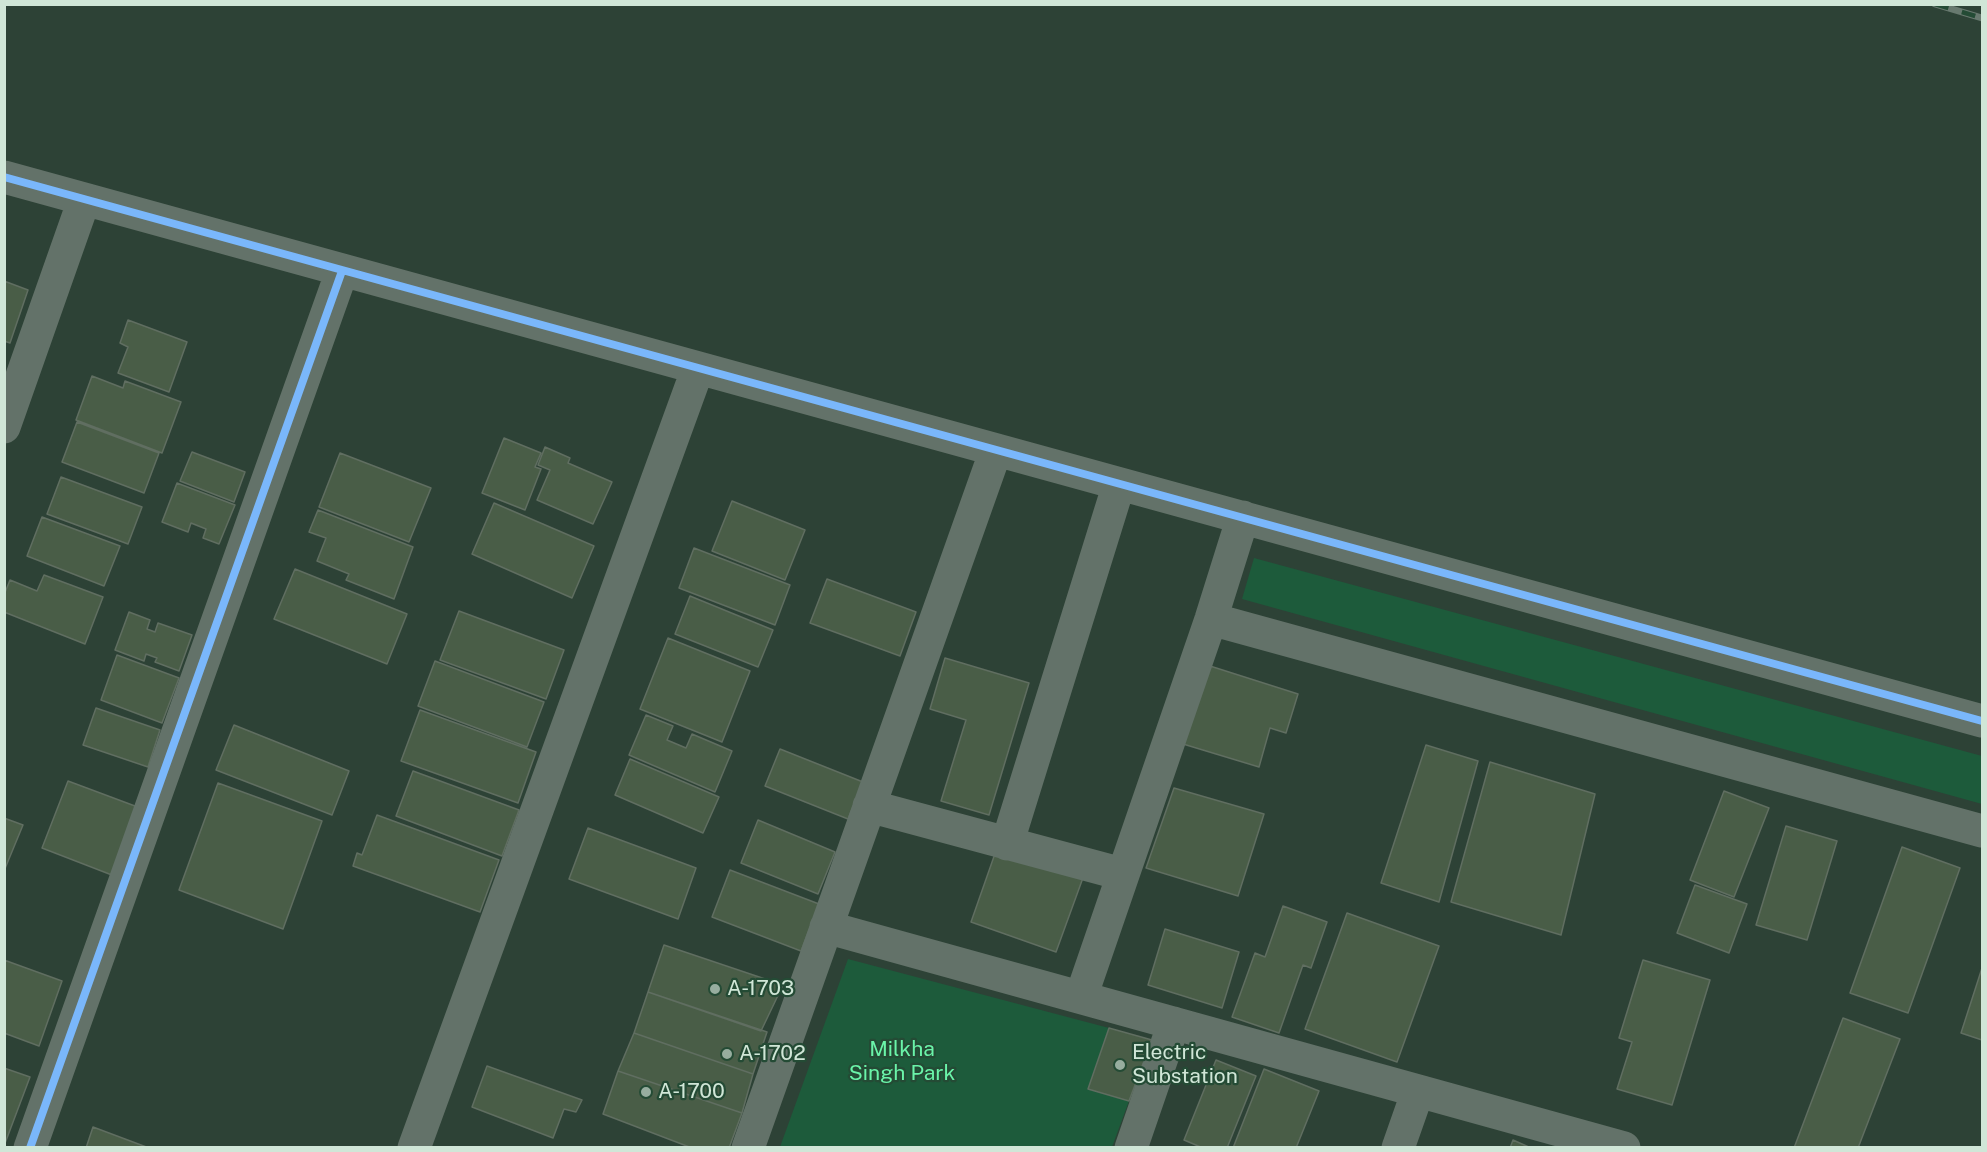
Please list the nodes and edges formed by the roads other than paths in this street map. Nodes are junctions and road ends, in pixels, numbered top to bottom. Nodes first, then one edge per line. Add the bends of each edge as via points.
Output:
1 (4, 177) edge
2 (84, 200) junction
3 (342, 271) junction
4 (698, 368) junction
5 (4, 427) edge
6 (996, 450) junction
7 (1119, 484) junction
8 (1243, 517) junction
9 (1211, 619) junction
10 (1983, 720) edge
11 (869, 806) junction
12 (1983, 831) edge
13 (1008, 844) junction
14 (1122, 874) junction
15 (826, 927) junction
16 (1081, 997) junction
17 (1174, 1023) junction
18 (1418, 1091) junction
19 (30, 1148) edge
20 (414, 1148) edge
21 (748, 1148) edge
22 (1131, 1148) edge
23 (1398, 1148) edge
24 (1624, 1148) edge

1 - 2 street
2 - 3 street
2 - 5 street
3 - 4 street
3 - 19 street
4 - 6 street
4 - 20 street
6 - 7 street
6 - 11 street
7 - 8 street
7 - 13 street
8 - 9 street
8 - 10 street
9 - 12 street
9 - 14 street
11 - 13 street
11 - 15 street
13 - 14 street
14 - 16 street
15 - 16 street
15 - 21 street
16 - 17 street
17 - 18 street
17 - 22 street
18 - 23 street
18 - 24 street

